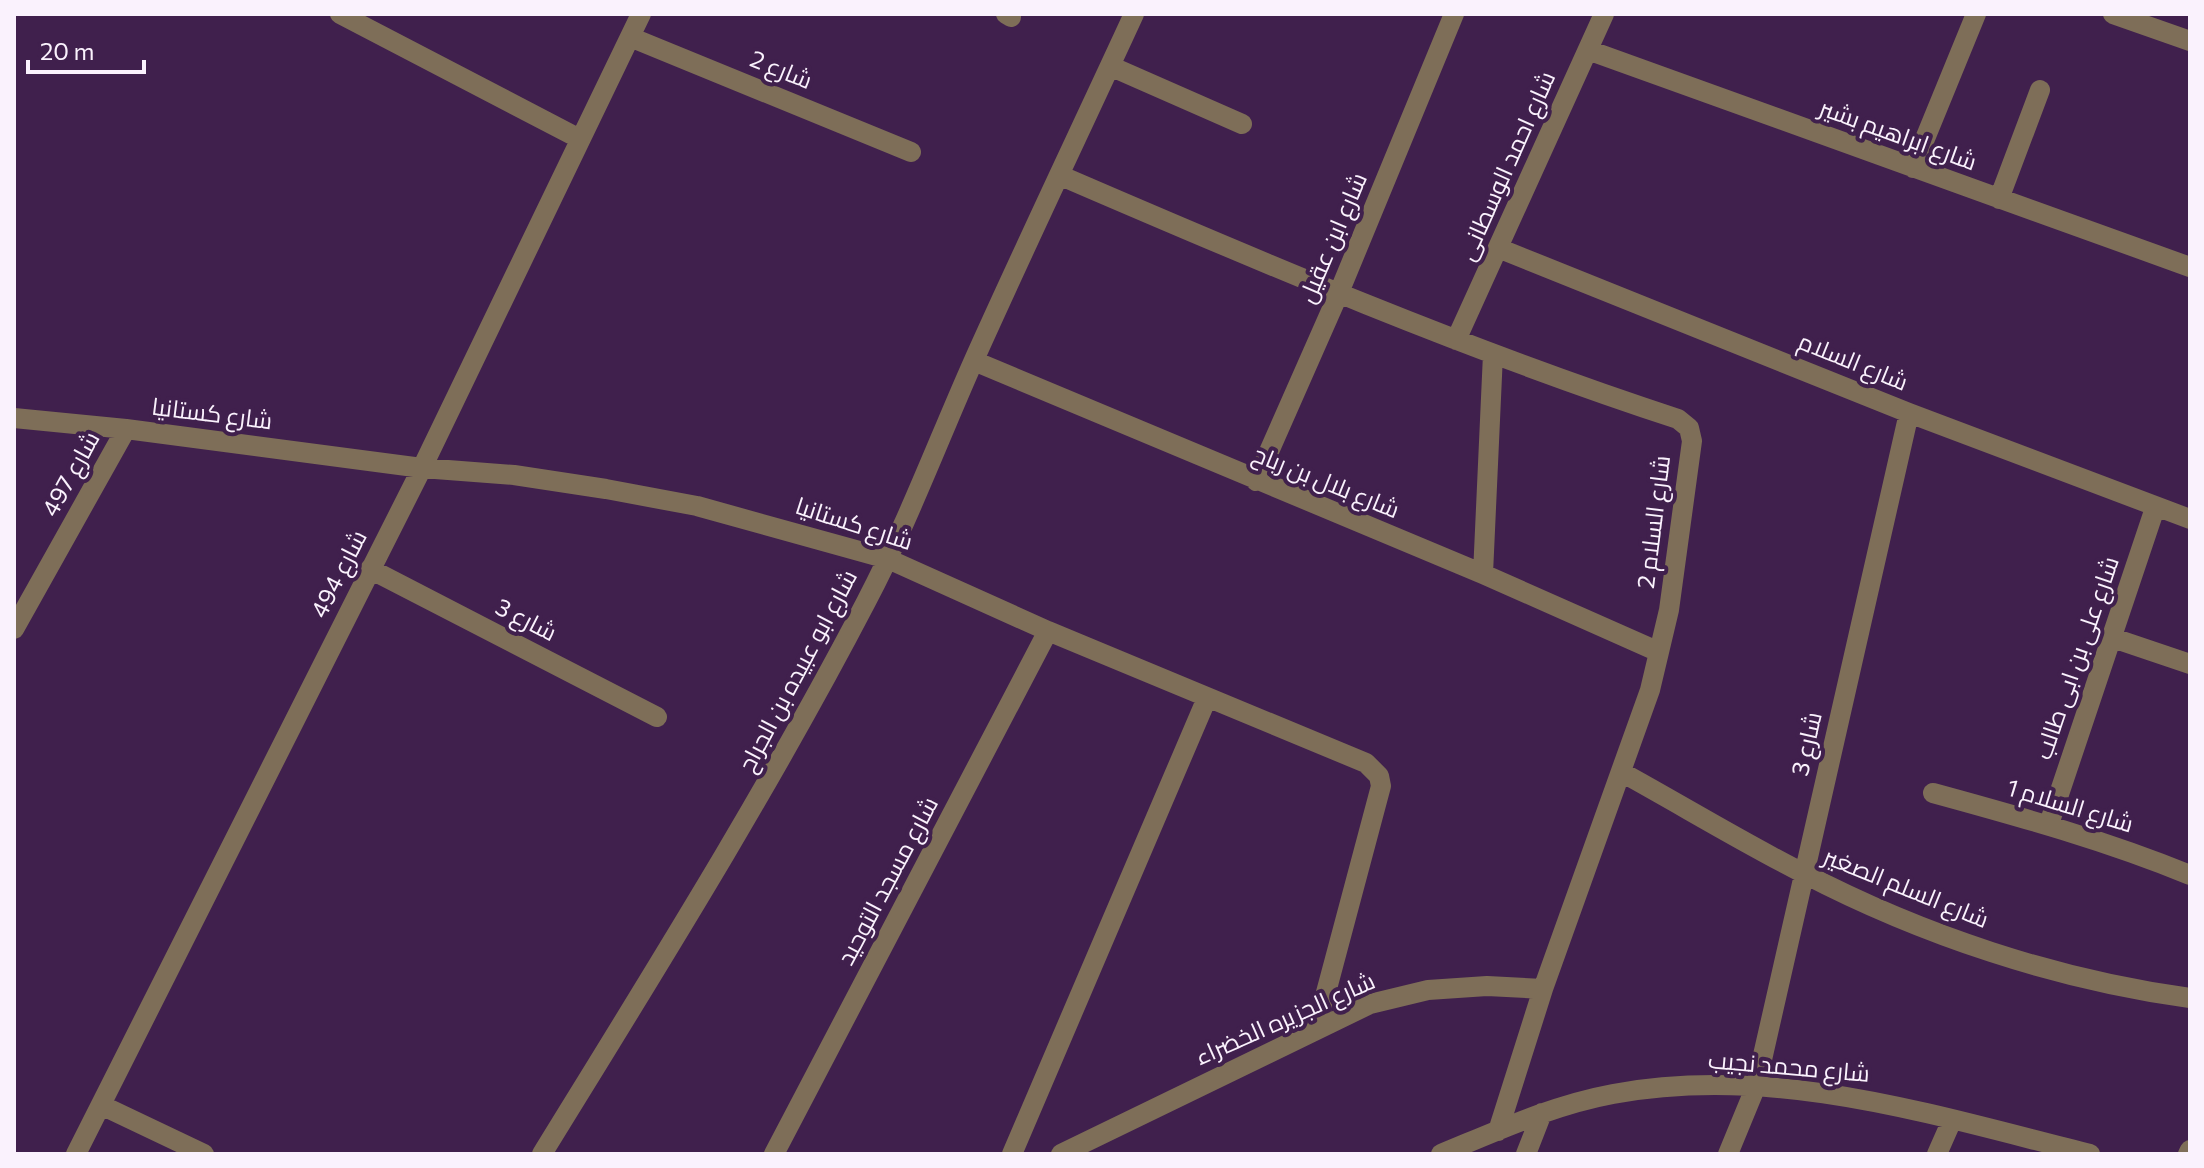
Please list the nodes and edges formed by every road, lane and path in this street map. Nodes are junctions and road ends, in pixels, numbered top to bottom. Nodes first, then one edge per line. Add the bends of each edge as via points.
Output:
1 (340, 14) edge
2 (641, 14) edge
3 (1134, 14) edge
4 (1454, 14) edge
5 (1604, 14) edge
6 (1976, 14) edge
7 (2113, 14) edge
8 (630, 37) junction
9 (2190, 41) edge
10 (1588, 50) junction
11 (1110, 66) junction
12 (2040, 90) dead end
13 (1242, 124) dead end
14 (580, 139) junction
15 (911, 152) dead end
16 (1913, 168) junction
17 (1059, 175) junction
18 (1999, 199) junction
19 (1498, 248) junction
20 (2190, 267) edge
21 (1338, 295) junction
22 (1456, 340) junction
23 (1493, 354) junction
24 (974, 361) junction
25 (1909, 413) junction
26 (14, 418) edge
27 (126, 429) junction
28 (422, 468) junction
29 (1256, 481) junction
30 (2155, 508) junction
31 (2190, 519) edge
32 (888, 559) junction
33 (370, 569) junction
34 (1483, 574) junction
35 (14, 629) edge
36 (1048, 631) junction
37 (2110, 637) junction
38 (1659, 652) junction
39 (2190, 664) edge
40 (1207, 698) junction
41 (657, 717) dead end
42 (1623, 773) junction
43 (1933, 793) dead end
44 (2049, 824) junction
45 (1804, 874) junction
46 (2190, 875) edge
47 (1543, 989) junction
48 (2190, 998) edge
49 (1316, 1030) junction
50 (1756, 1086) junction
51 (101, 1105) junction
52 (1542, 1113) junction
53 (1952, 1120) junction
54 (1498, 1131) junction
55 (76, 1154) edge
56 (204, 1154) edge
57 (542, 1154) edge
58 (774, 1154) edge
59 (1012, 1154) edge
60 (1061, 1154) edge
61 (1441, 1154) edge
62 (1526, 1154) edge
63 (1728, 1154) edge
64 (1937, 1154) edge
65 (2090, 1154) edge

1 - 14 street
2 - 8 street, شارع 494
3 - 11 street, شارع ابو عبيده بن الجراح
4 - 21 street, شارع ابن عقيل
5 - 10 street, شارع احمد الوسطانى
6 - 16 street
7 - 9 street
8 - 14 street, شارع 494
8 - 15 street, شارع 2
10 - 16 street, شارع ابراهيم بشير
10 - 19 street, شارع احمد الوسطانى
11 - 13 street
11 - 17 street, شارع ابو عبيده بن الجراح
12 - 18 street
14 - 28 street, شارع 494
16 - 18 street, شارع ابراهيم بشير
17 - 21 street, شارع السلام 2
17 - 24 street, شارع ابو عبيده بن الجراح
18 - 20 street, شارع ابراهيم بشير
19 - 22 street, شارع احمد الوسطانى
19 - 25 street, شارع السلام
21 - 22 street, شارع السلام 2
21 - 29 street, شارع ابن عقيل
22 - 23 street, شارع السلام 2
23 - 34 street
23 - 38 street, شارع السلام 2 via 1678,419 1689,428 1692,441 1679,546
24 - 29 street, شارع بلال بن رباح
24 - 32 street, شارع ابو عبيده بن الجراح
25 - 30 street, شارع السلام
25 - 45 street, شارع 3
26 - 27 street, شارع كستانيا
27 - 28 street, شارع كستانيا
27 - 35 street, شارع 497
28 - 32 street, شارع كستانيا via 514,475 666,500
28 - 33 street, شارع 494
29 - 34 street, شارع بلال بن رباح
30 - 31 street, شارع السلام
30 - 37 street, شارع على بن ابى طالب
32 - 36 street, شارع كستانيا
32 - 57 street, شارع ابو عبيده بن الجراح via 773,774
33 - 41 street, شارع 3
33 - 51 street, شارع 494
34 - 38 street, شارع بلال بن رباح
36 - 40 street, شارع كستانيا
36 - 58 street, شارع مسجد التوحيد
37 - 39 street
37 - 44 street, شارع على بن ابى طالب
38 - 42 street, شارع السلام 2
40 - 49 street, شارع كستانيا via 1366,763 1379,776 1381,786
40 - 59 street
42 - 45 street, شارع السلم الصغير
42 - 47 street, شارع السلام 2
43 - 44 street, شارع السلام 1
44 - 46 street, شارع السلام 1
45 - 48 street, شارع السلم الصغير via 1979,947 2071,975
45 - 50 street, شارع 3
47 - 49 street, شارع الجزيره الخضراء via 1428,990 1370,1004
47 - 54 street, شارع السلام 2
49 - 60 street, شارع الجزيره الخضراء
50 - 52 street, شارع محمد نجيب via 1682,1084 1611,1094
50 - 53 street, شارع محمد نجيب via 1873,1101
50 - 63 street, شارع 3
51 - 55 street, شارع 494
51 - 56 street
52 - 54 street, شارع محمد نجيب
52 - 62 street
53 - 64 street
53 - 65 street, شارع محمد نجيب
54 - 61 street, شارع محمد نجيب

